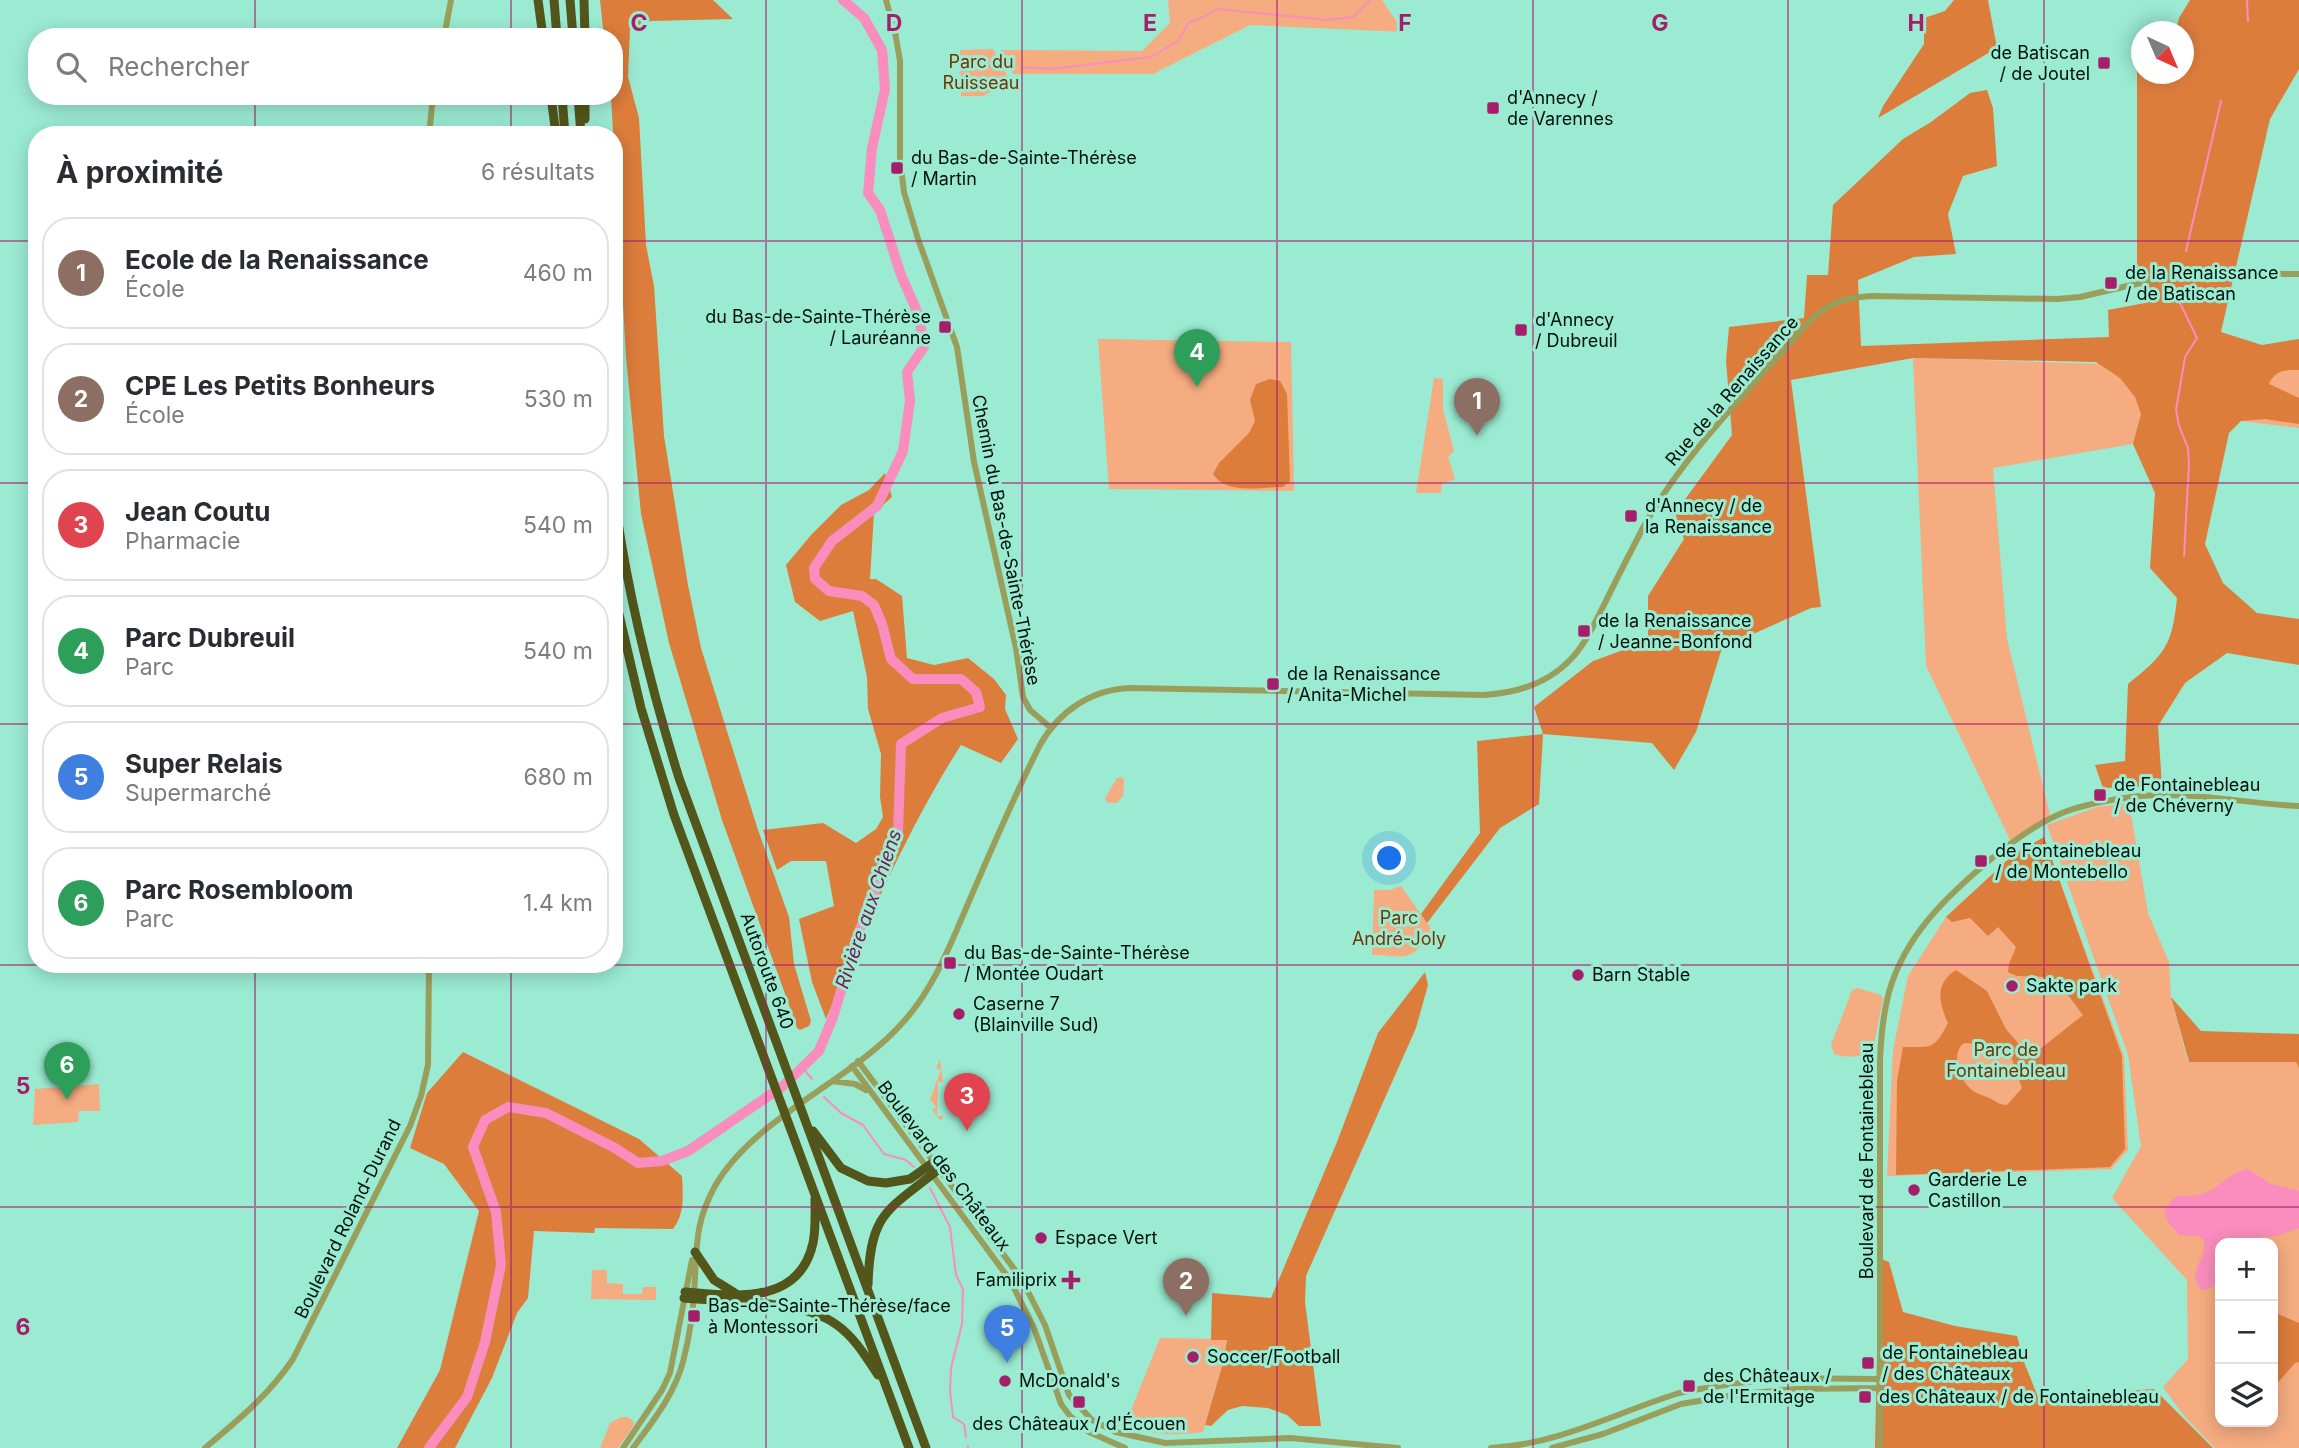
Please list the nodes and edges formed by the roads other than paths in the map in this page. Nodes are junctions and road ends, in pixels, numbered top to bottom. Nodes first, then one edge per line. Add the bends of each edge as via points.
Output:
1 (451, 0) edge
2 (538, 0) edge
3 (554, 0) edge
4 (570, 0) edge
5 (584, 0) edge
6 (886, 0) edge
7 (446, 28) edge
8 (542, 28) edge
9 (556, 28) edge
10 (572, 28) edge
11 (585, 28) edge
12 (432, 105) edge
13 (552, 105) edge
14 (563, 105) edge
15 (579, 105) edge
16 (585, 105) edge
17 (430, 126) edge
18 (555, 126) edge
19 (564, 126) edge
20 (582, 126) edge
21 (583, 126) edge
22 (2299, 274) edge
23 (623, 545) edge
24 (623, 632) edge
25 (1051, 728) junction
26 (2299, 806) edge
27 (429, 973) edge
28 (855, 1064) junction
29 (832, 1081) junction
30 (875, 1099) junction
31 (805, 1119) junction
32 (933, 1168) junction
33 (815, 1194) junction
34 (695, 1252) junction
35 (868, 1290) junction
36 (737, 1294) junction
37 (689, 1295) junction
38 (1880, 1379) junction
39 (1880, 1388) junction
40 (887, 1389) junction
41 (205, 1448) edge
42 (623, 1448) edge
43 (633, 1448) edge
44 (909, 1448) edge
45 (926, 1448) edge
46 (1125, 1448) edge
47 (1398, 1448) edge
48 (1491, 1448) edge
49 (1552, 1448) edge
50 (1880, 1448) edge

1 - 7 street
2 - 8 highway
3 - 9 highway
4 - 10 highway
5 - 11 highway
6 - 25 street, Chemin du Bas-de-Sainte-Thérèse via 900,61 904,192 957,346 971,448 1023,697 1030,710
12 - 17 street
13 - 18 highway
14 - 19 highway
15 - 20 highway
16 - 21 highway
22 - 25 street, Rue de la Renaissance via 2178,274 2063,299 1872,296 1839,302 1813,320 1687,462 1645,525 1585,640 1568,662 1542,681 1512,692 1484,695 1126,688 1083,701
23 - 31 highway, Autoroute 640 via 638,629 669,746
24 - 33 highway, Autoroute 640 via 662,776
25 - 28 street via 931,982 902,1024
26 - 38 street, Boulevard de Fontainebleau via 2144,796 2066,811 2000,852 1926,922 1896,974 1882,1022
27 - 41 street, Boulevard Roland-Durand via 428,1065 410,1126 293,1359 253,1408
28 - 29 street
28 - 30 street, Boulevard des Châteaux
28 - 32 street, Boulevard des Châteaux
29 - 30 street via 858,1085
29 - 34 street via 732,1162 708,1200
30 - 32 street, Boulevard des Châteaux
31 - 32 highway via 836,1163 862,1179 898,1182
31 - 35 highway, Autoroute 640
32 - 35 highway via 876,1227 869,1252
32 - 46 street, Boulevard des Châteaux via 1017,1292 1061,1404 1089,1432
32 - 47 street, Boulevard des Châteaux via 1026,1286 1048,1332 1069,1395 1097,1423 1165,1443 1290,1438
33 - 36 highway via 813,1241 800,1271 772,1291
33 - 40 highway, Autoroute 640
34 - 36 highway via 714,1280
34 - 37 street
35 - 45 highway, Autoroute 640
36 - 37 highway
37 - 40 highway via 789,1307 824,1317 850,1337
37 - 42 street via 670,1373
37 - 43 street via 688,1341 678,1377
38 - 39 street, Boulevard de Fontainebleau
38 - 48 street via 1796,1378 1678,1393 1568,1435
39 - 49 street via 1796,1389 1681,1404
39 - 50 street, Boulevard de Fontainebleau
40 - 44 highway, Autoroute 640

